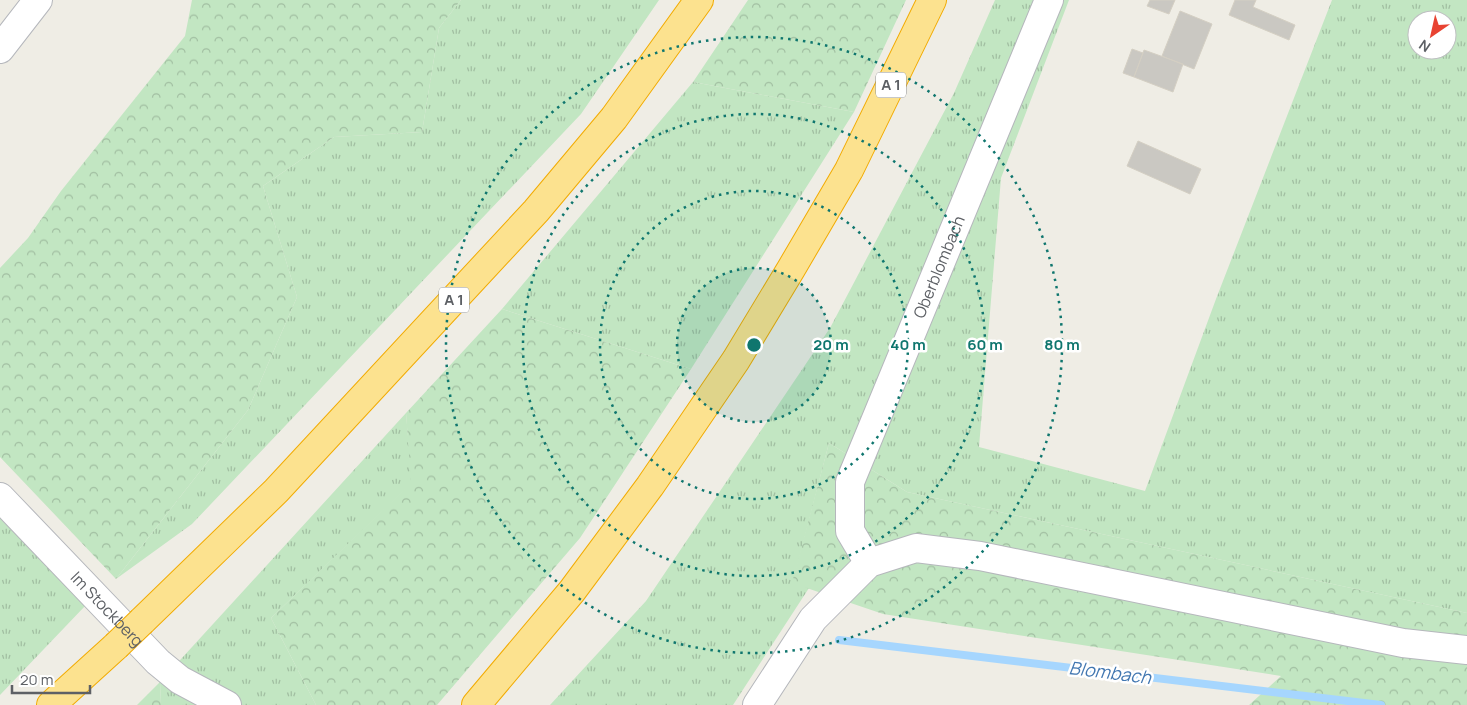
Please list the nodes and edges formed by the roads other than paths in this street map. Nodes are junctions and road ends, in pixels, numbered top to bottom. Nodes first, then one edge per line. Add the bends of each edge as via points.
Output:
1 (38, 0) edge
2 (699, 0) edge
3 (932, 0) edge
4 (1049, 0) edge
5 (0, 49) edge
6 (0, 497) edge
7 (869, 563) junction
8 (1467, 650) edge
9 (50, 705) edge
10 (227, 705) edge
11 (476, 705) edge
12 (757, 705) edge

1 - 5 street
2 - 9 highway, A 1, bridge via 614,118 529,218 276,491 116,646
3 - 11 highway, A 1 via 849,170 736,360 650,486 572,591
4 - 7 street, Oberblombach via 850,482 850,531
6 - 10 street, Im Stockberg via 158,662 180,680
7 - 8 street via 916,548 980,556 1403,643
7 - 12 street via 813,619

